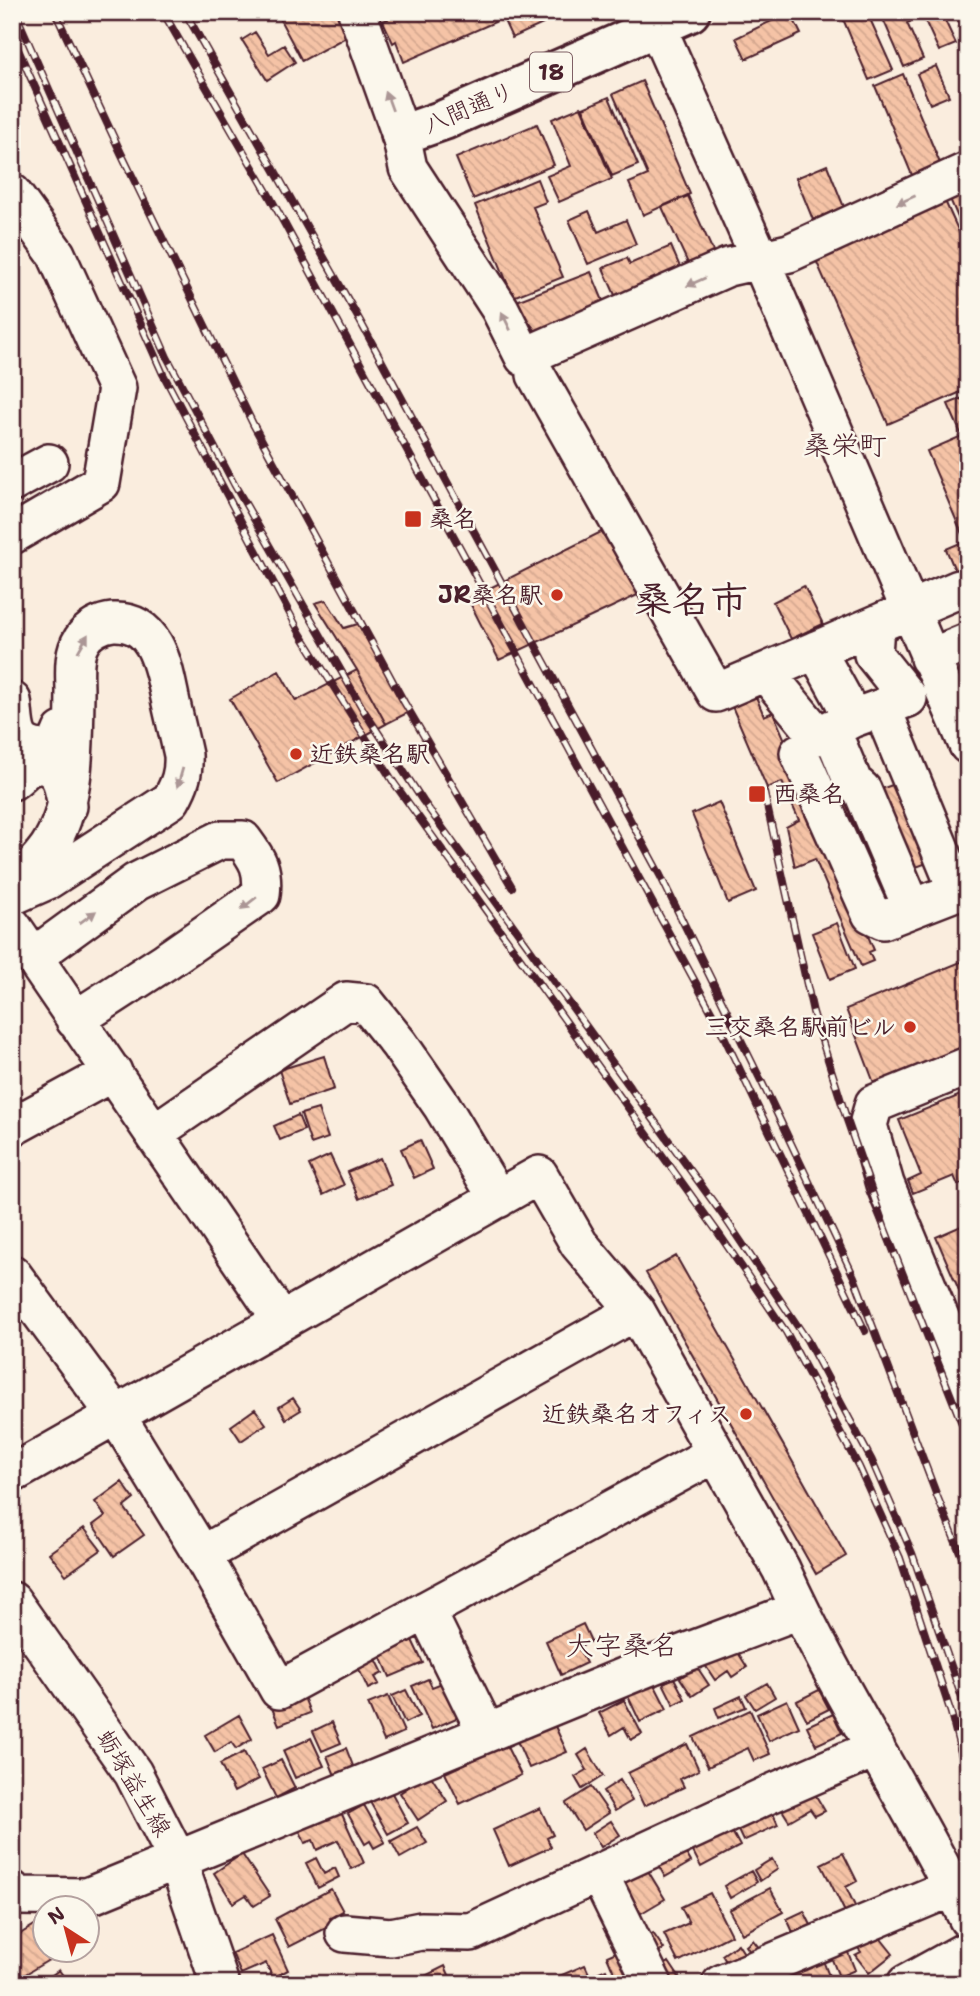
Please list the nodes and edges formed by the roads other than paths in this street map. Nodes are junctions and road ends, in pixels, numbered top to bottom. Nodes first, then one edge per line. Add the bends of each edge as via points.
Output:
1 (357, 12) edge
2 (674, 19) edge
3 (401, 135) junction
4 (968, 172) edge
5 (12, 194) edge
6 (760, 259) junction
7 (527, 371) dead end
8 (49, 463) dead end
9 (12, 483) edge
10 (12, 535) edge
11 (958, 589) dead end
12 (909, 611) junction
13 (874, 640) junction
14 (968, 642) edge
15 (816, 650) junction
16 (929, 658) junction
17 (765, 673) junction
18 (12, 701) edge
19 (75, 701) junction
20 (888, 723) dead end
21 (830, 731) junction
22 (968, 745) edge
23 (12, 781) edge
24 (66, 802) junction
25 (115, 836) junction
26 (12, 887) edge
27 (962, 888) edge
28 (12, 896) edge
29 (12, 926) edge
30 (33, 957) junction
31 (75, 1020) junction
32 (968, 1066) edge
33 (113, 1072) junction
34 (12, 1127) edge
35 (154, 1133) junction
36 (498, 1199) junction
37 (12, 1273) edge
38 (636, 1311) junction
39 (282, 1321) junction
40 (968, 1385) edge
41 (116, 1415) junction
42 (716, 1453) junction
43 (12, 1474) edge
44 (202, 1555) junction
45 (12, 1601) edge
46 (799, 1610) junction
47 (426, 1611) junction
48 (486, 1732) junction
49 (876, 1748) junction
50 (177, 1858) junction
51 (599, 1874) junction
52 (12, 1890) edge
53 (960, 1903) edge
54 (345, 1933) dead end
55 (968, 1950) edge
56 (220, 1984) edge
57 (653, 1984) edge
58 (720, 1984) edge
59 (906, 1984) edge

3 -> 1 street
2 - 3 main road, 八間通り / 18
2 - 6 street
6 -> 3 street via 729,267 524,357 500,309 408,168
4 -> 6 street via 789,253
5 - 10 street via 56,254 117,388 101,483
6 - 12 street
7 - 17 street via 716,693
8 - 9 street
11 - 12 street
12 - 13 street
12 - 16 street
13 - 15 street
13 - 21 street
13 - 21 street via 908,698
14 - 16 street
15 - 17 street
15 - 21 street
16 - 22 street
17 - 21 street
18 - 19 street via 19,739 46,749 55,744
19 - 24 street via 74,758
19 -> 25 street via 76,657 81,641 92,629 108,622 126,622 142,629 162,660 184,771 171,800
20 - 27 street
21 - 27 street via 853,782 862,790 912,908
23 - 24 street via 33,765 54,769
24 - 25 street via 86,829
24 - 26 street via 49,846
25 - 28 street via 48,880
29 - 30 street
30 - 31 street
30 -> 31 street via 136,882 220,840 243,839 257,859 263,878 261,895
31 - 33 street
32 - 40 street via 874,1104 868,1125 885,1184
33 - 34 street
33 - 35 street
35 - 36 street via 346,1001 366,1003 442,1106
35 - 39 street
36 - 38 street via 539,1175 579,1244
36 - 39 street
37 - 41 street
38 - 42 street
38 - 44 street
39 - 41 street
41 - 43 street
41 - 44 street
42 - 46 street
42 - 47 street
44 - 47 street via 279,1690
45 - 50 street, 蛎塚益生線 via 133,1773
46 - 48 street
46 - 49 street
47 - 48 street
48 - 50 street
49 - 51 street
49 - 53 street
50 - 52 street via 87,1897 18,1896
50 - 56 street, 蛎塚益生線
51 - 54 street via 471,1932 421,1931 391,1937
51 - 57 street
53 - 58 street
55 - 59 street

